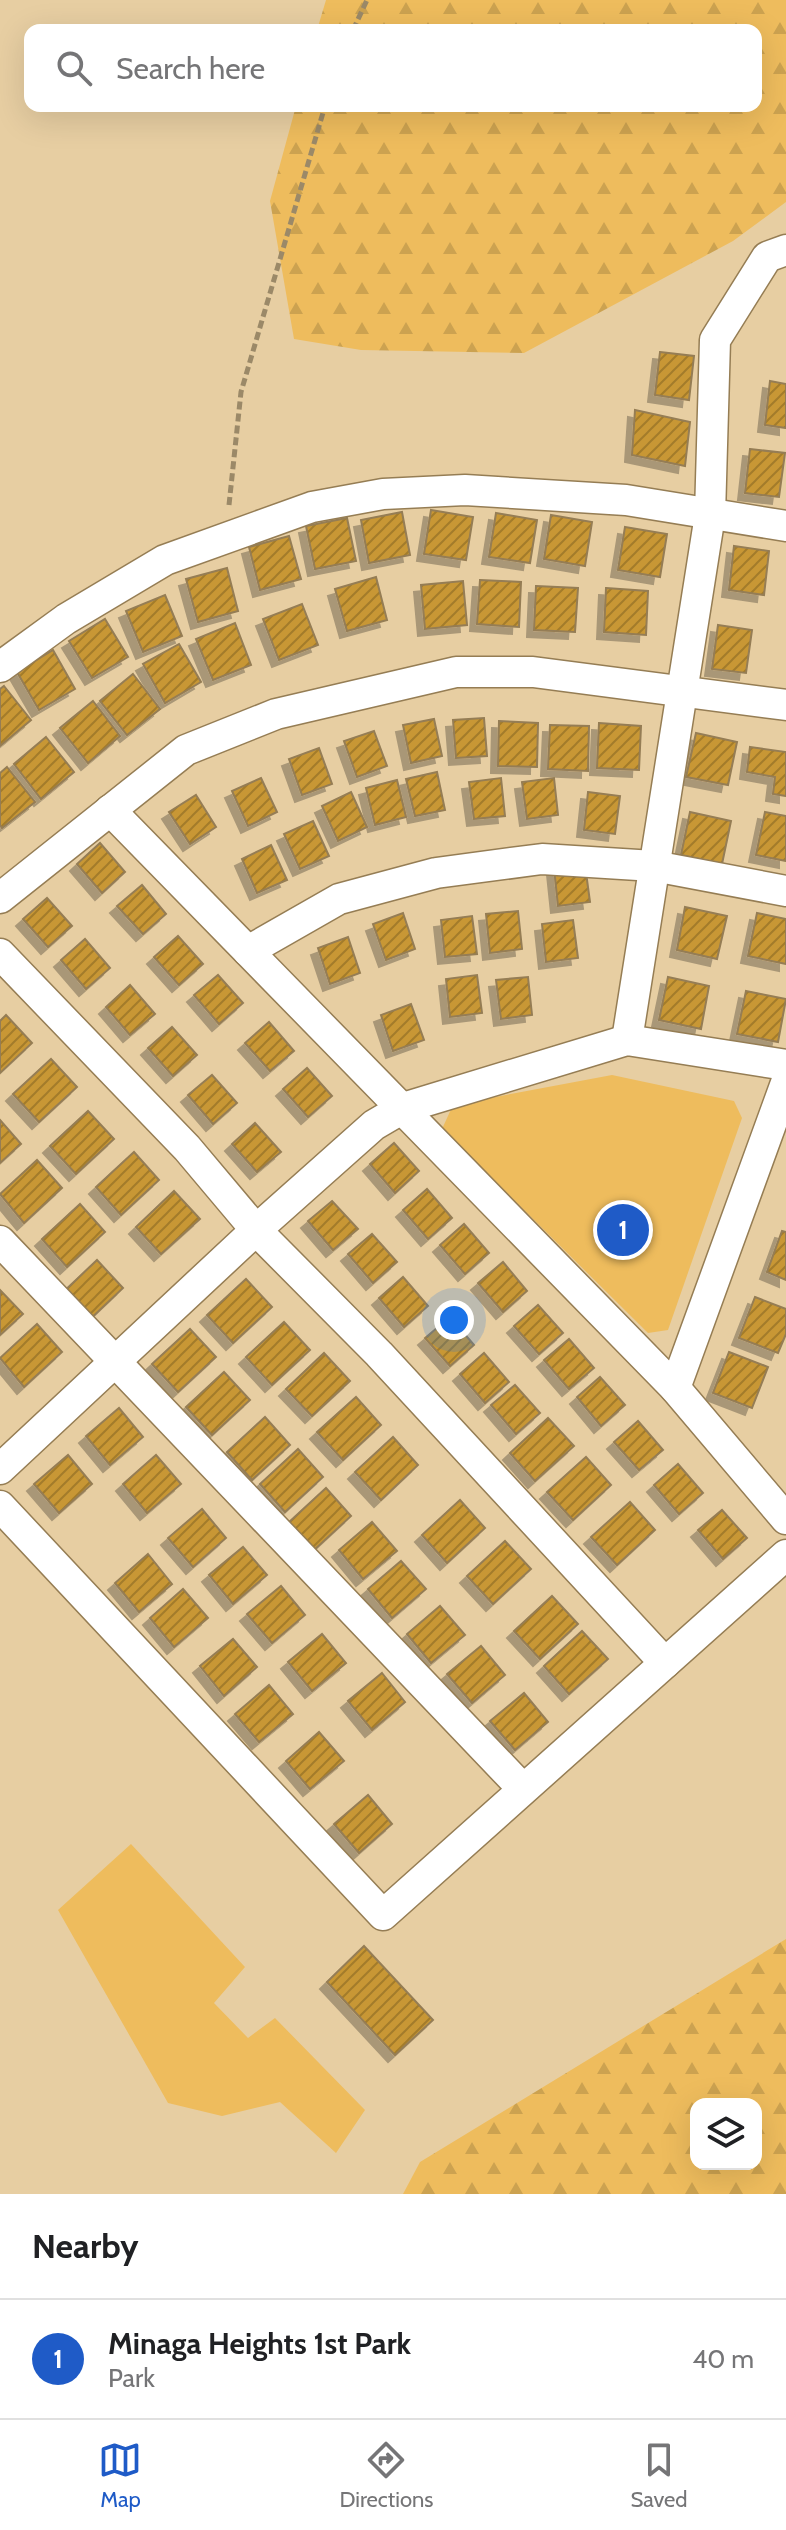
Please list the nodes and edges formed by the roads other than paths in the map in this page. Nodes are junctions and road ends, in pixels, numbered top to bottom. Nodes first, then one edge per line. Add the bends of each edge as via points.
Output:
1 (786, 250) edge
2 (710, 515) junction
3 (786, 526) edge
4 (0, 667) edge
5 (682, 690) junction
6 (786, 705) edge
7 (110, 810) junction
8 (654, 866) junction
9 (786, 891) edge
10 (0, 898) edge
11 (248, 951) junction
12 (0, 954) edge
13 (627, 1040) junction
14 (786, 1065) edge
15 (786, 1083) edge
16 (403, 1108) junction
17 (256, 1230) junction
18 (0, 1241) edge
19 (116, 1360) junction
20 (675, 1388) junction
21 (0, 1469) edge
22 (0, 1506) edge
23 (786, 1519) edge
24 (786, 1555) edge
25 (665, 1663) junction
26 (523, 1789) junction

1 - 2 street via 767,257 715,340
2 - 3 street
2 - 4 street via 611,499 465,490 383,494 312,507 165,560 66,619
2 - 5 street
5 - 6 street
5 - 7 street via 533,672 456,672 276,714 186,750
5 - 8 street
7 - 10 street
7 - 11 street
8 - 9 street
8 - 11 street via 542,859 436,873 339,899
8 - 13 street
11 - 16 street
12 - 17 street via 187,1148
13 - 14 street
13 - 16 street
15 - 20 street
16 - 17 street via 374,1125
16 - 20 street
17 - 19 street
17 - 25 street via 379,1354
18 - 19 street
19 - 21 street
19 - 26 street
20 - 23 street
22 - 26 street via 383,1915
24 - 25 street
25 - 26 street

